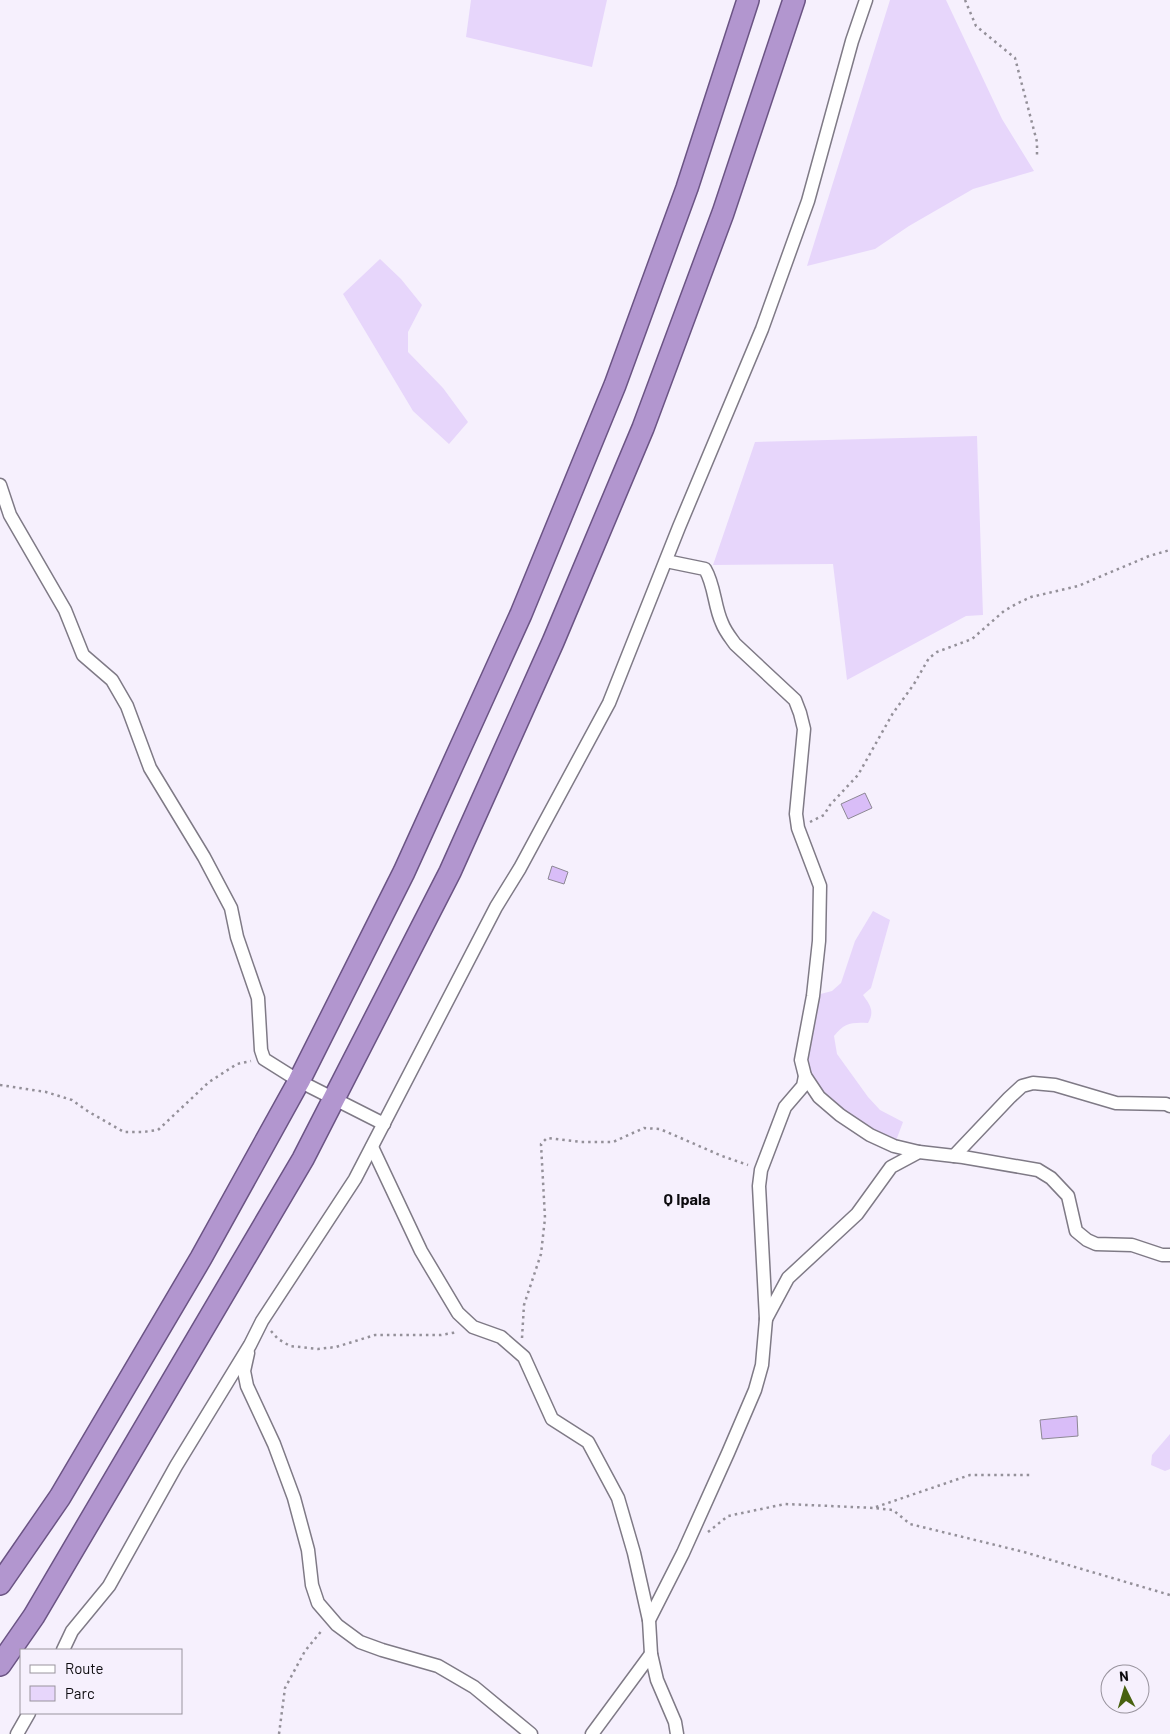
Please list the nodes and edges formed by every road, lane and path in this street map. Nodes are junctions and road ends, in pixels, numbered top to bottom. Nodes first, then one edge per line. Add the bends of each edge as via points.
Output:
1 (748, 0) edge
2 (794, 0) edge
3 (866, 0) edge
4 (965, 0) edge
5 (1037, 157) dead end
6 (0, 485) edge
7 (1170, 550) edge
8 (666, 561) junction
9 (798, 828) junction
10 (264, 1058) junction
11 (805, 1076) junction
12 (299, 1081) junction
13 (0, 1085) edge
14 (335, 1098) junction
15 (1170, 1106) edge
16 (384, 1124) junction
17 (372, 1147) junction
18 (919, 1152) junction
19 (954, 1156) junction
20 (761, 1170) junction
21 (1170, 1255) edge
22 (766, 1319) junction
23 (262, 1321) junction
24 (473, 1327) junction
25 (250, 1345) junction
26 (524, 1358) junction
27 (1031, 1475) dead end
28 (875, 1508) junction
29 (704, 1536) dead end
30 (0, 1584) edge
31 (1170, 1595) edge
32 (332, 1618) junction
33 (649, 1620) junction
34 (63, 1649) edge
35 (651, 1654) junction
36 (0, 1665) edge
37 (28, 1714) edge
38 (17, 1734) edge
39 (279, 1734) edge
40 (531, 1734) edge
41 (592, 1734) edge
42 (677, 1734) edge

1 - 12 highway via 686,188 615,385 521,614 404,872
2 - 14 highway via 722,213 643,428 553,642 450,872
3 - 8 street via 808,201 766,320
4 - 5 path via 976,26 1015,58 1037,142
6 - 10 street via 10,515 65,610 84,655 112,680 127,706 150,768 231,908 237,937 258,998
7 - 9 path via 1078,586 1024,600 1004,611 972,639 928,658 858,775 824,815
8 - 9 street via 706,569 721,622 728,634 795,700 804,729 796,814
8 - 16 street via 609,703 496,907
9 - 11 street via 820,886 814,996 800,1060
10 - 12 street
10 - 13 path via 237,1064 209,1082 158,1130 143,1132 124,1132 72,1100 46,1092
11 - 18 street via 819,1097 870,1136
11 - 20 street via 803,1086 785,1107
12 - 14 street
12 - 30 highway via 201,1258 65,1489
14 - 16 street
14 - 36 highway via 303,1159 34,1616
15 - 19 street via 1116,1103 1055,1085 1033,1083 1022,1086 1009,1098
16 - 17 street
17 - 23 street via 356,1179
17 - 24 street via 421,1251 458,1313
18 - 19 street
18 - 22 street via 891,1167 857,1214 788,1278
19 - 21 street via 1038,1170 1068,1196 1076,1231 1087,1240 1096,1244 1132,1245
20 - 22 street via 759,1186
20 - 26 path via 660,1129 644,1128 613,1142 547,1138 541,1144 545,1218 541,1254 524,1305
22 - 33 street via 762,1365 755,1390 683,1553
23 - 24 path via 290,1346 318,1349 375,1335 441,1334 467,1331
23 - 25 street
24 - 26 street via 501,1337
25 - 32 street via 244,1371 247,1386 294,1498 318,1603
25 - 34 street via 176,1466 109,1586 72,1631
26 - 33 street via 552,1419 588,1442 618,1498
27 - 28 path via 970,1474
28 - 29 path via 785,1504 728,1516
28 - 31 path via 893,1510 910,1524 1024,1552
32 - 39 path via 305,1651 285,1688
32 - 40 street via 360,1642 438,1666 474,1687
33 - 35 street
35 - 41 street
35 - 42 street
37 - 38 street

